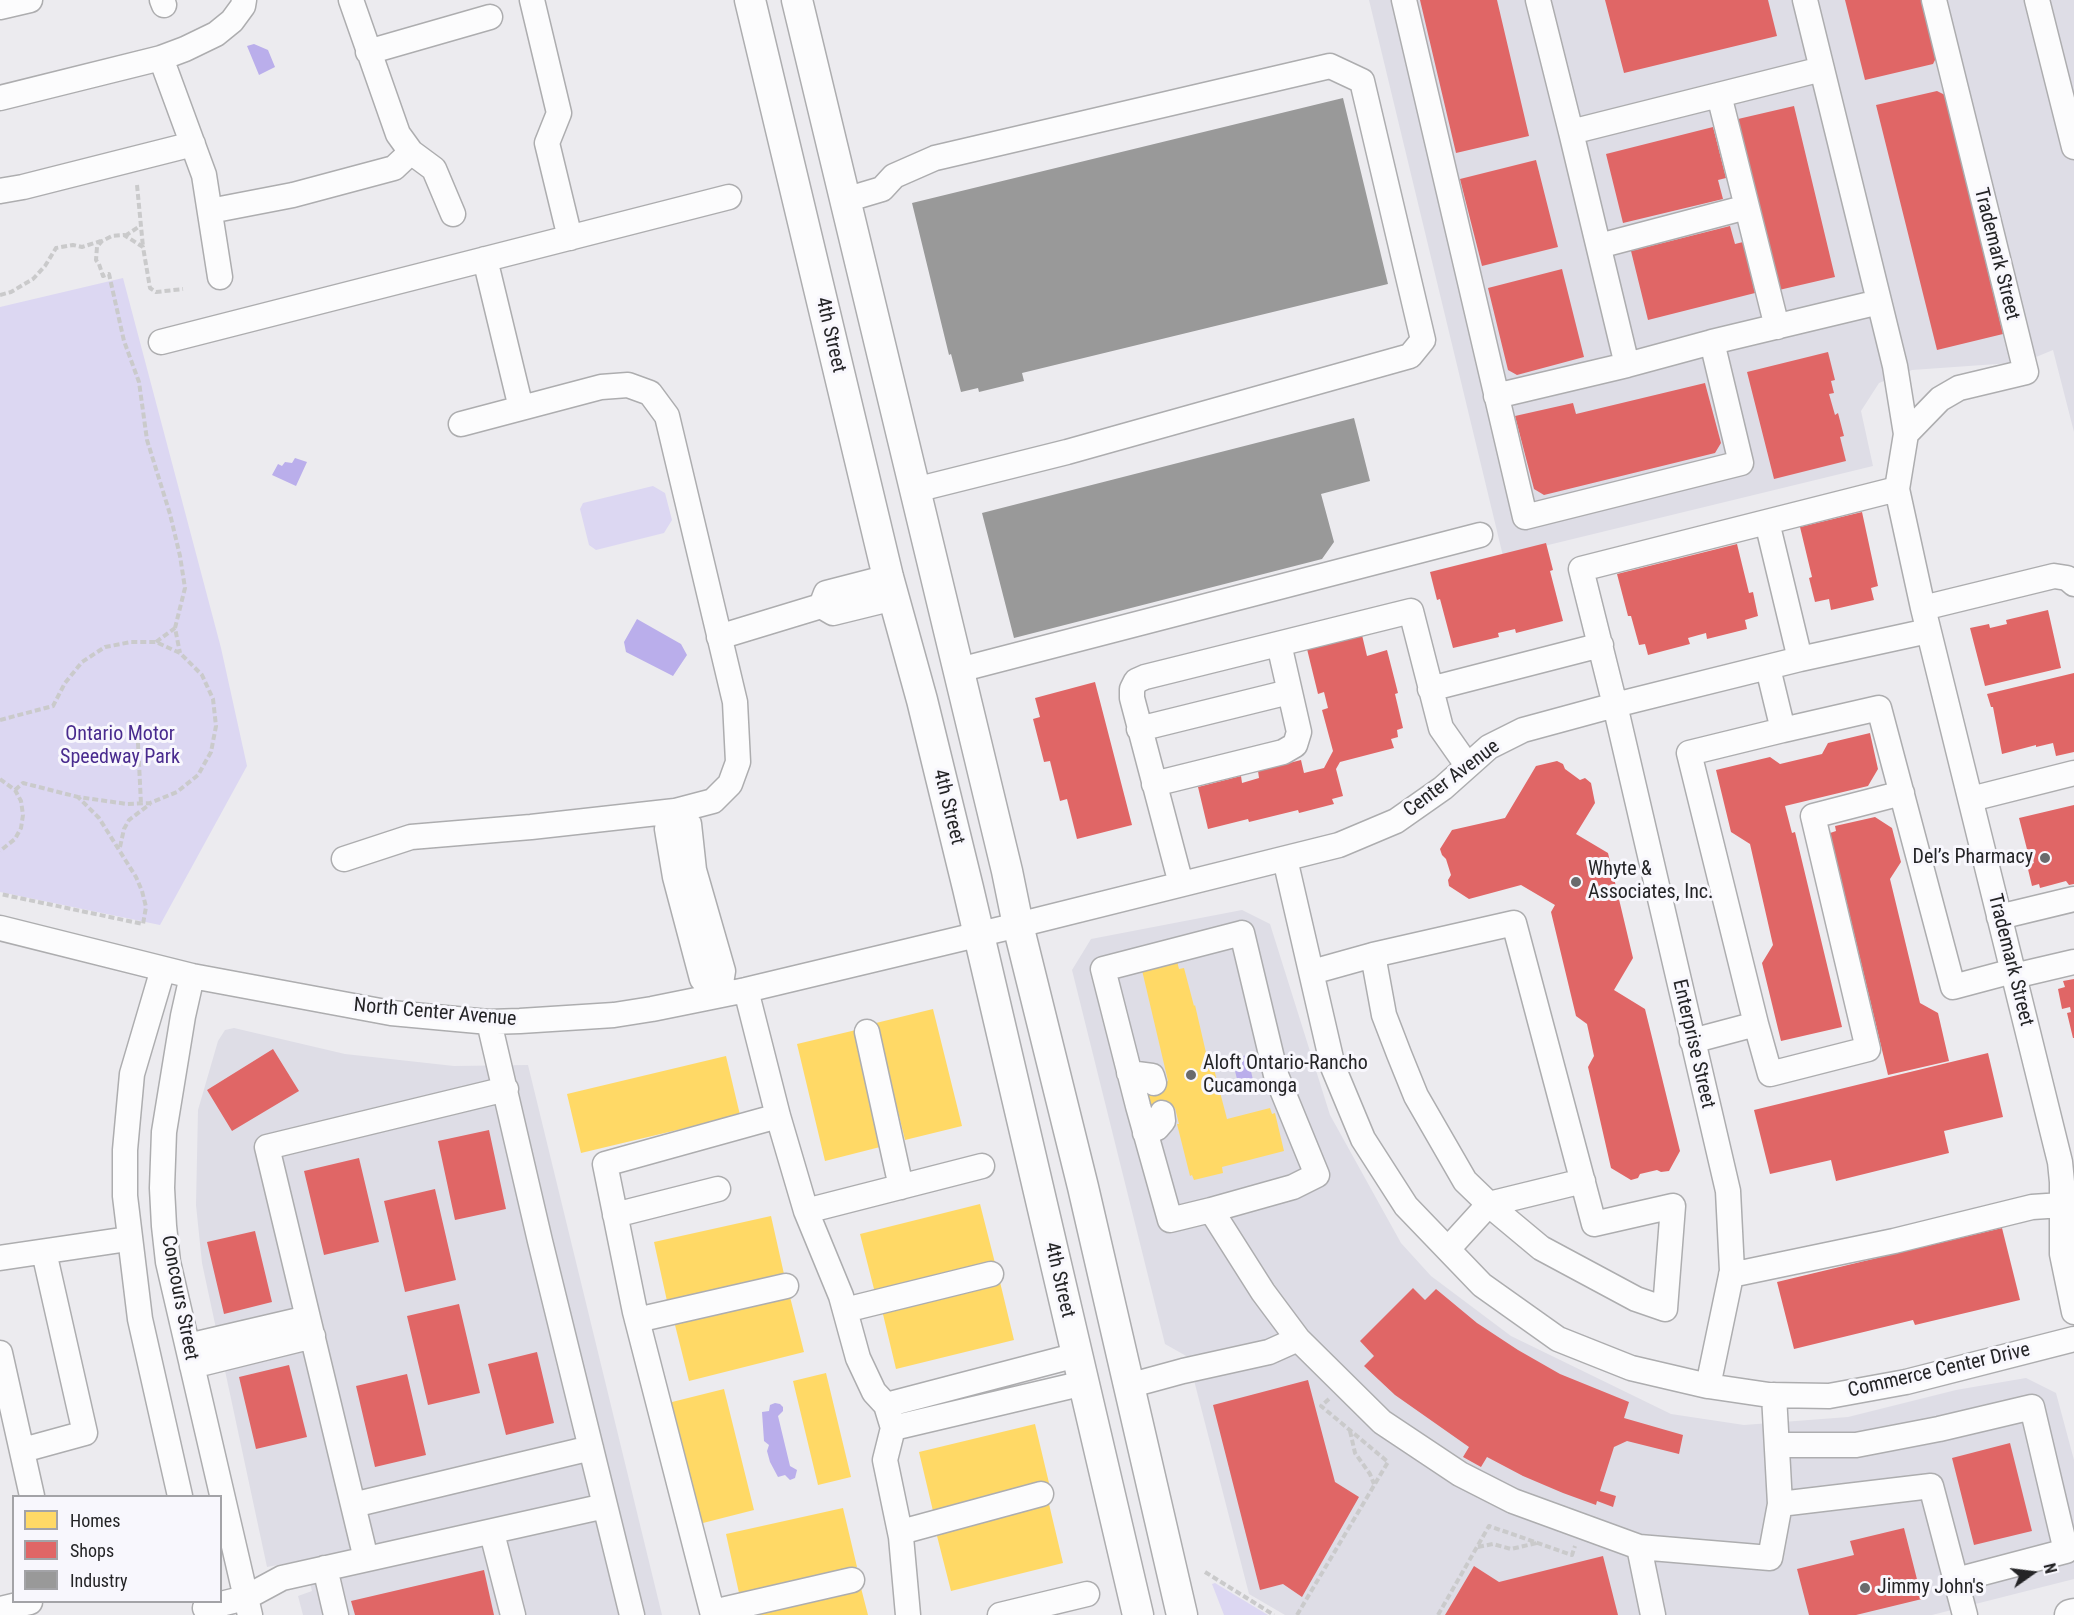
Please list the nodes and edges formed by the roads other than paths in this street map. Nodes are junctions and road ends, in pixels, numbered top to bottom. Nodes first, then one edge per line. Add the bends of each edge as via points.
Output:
1 (30, 0) edge
2 (244, 0) edge
3 (351, 0) edge
4 (532, 0) edge
5 (750, 0) edge
6 (797, 0) edge
7 (1404, 0) edge
8 (1538, 0) edge
9 (1805, 0) edge
10 (1934, 0) edge
11 (2037, 0) edge
12 (0, 7) edge
13 (490, 17) dead end
14 (368, 52) junction
15 (161, 58) junction
16 (1822, 69) junction
17 (1719, 95) junction
18 (0, 98) edge
19 (1571, 132) junction
20 (193, 144) junction
21 (2074, 147) edge
22 (411, 152) junction
23 (0, 191) edge
24 (729, 197) dead end
25 (845, 200) junction
26 (1747, 207) junction
27 (210, 211) junction
28 (453, 214) dead end
29 (570, 238) junction
30 (1599, 246) junction
31 (484, 259) junction
32 (220, 277) dead end
33 (1879, 302) junction
34 (1777, 327) junction
35 (161, 342) dead end
36 (1712, 342) junction
37 (1627, 365) junction
38 (1496, 396) junction
39 (521, 408) junction
40 (461, 424) dead end
41 (1906, 434) junction
42 (1897, 489) junction
43 (915, 490) junction
44 (1767, 522) junction
45 (1480, 535) dead end
46 (2074, 584) edge
47 (891, 587) junction
48 (1926, 620) junction
49 (719, 637) junction
50 (1279, 644) junction
51 (1600, 645) junction
52 (1800, 659) junction
53 (1768, 668) junction
54 (959, 670) junction
55 (1430, 689) junction
56 (1289, 692) junction
57 (1615, 705) junction
58 (1139, 729) junction
59 (1783, 730) junction
60 (1467, 765) junction
61 (2074, 773) edge
62 (1154, 784) junction
63 (1902, 793) junction
64 (1971, 799) junction
65 (675, 811) junction
66 (344, 859) dead end
67 (1285, 859) junction
68 (1181, 884) junction
69 (2074, 898) edge
70 (1999, 917) junction
71 (1018, 926) junction
72 (0, 928) edge
73 (978, 934) junction
74 (1373, 955) junction
75 (2074, 962) edge
76 (162, 969) junction
77 (1312, 972) junction
78 (2014, 974) junction
79 (192, 976) junction
80 (746, 990) junction
81 (718, 995) junction
82 (489, 1022) junction
83 (1756, 1024) junction
84 (867, 1032) dead end
85 (1692, 1041) junction
86 (1129, 1073) junction
87 (1154, 1083) dead end
88 (506, 1089) junction
89 (1162, 1113) dead end
90 (778, 1116) junction
91 (1145, 1133) junction
92 (982, 1166) dead end
93 (1583, 1181) junction
94 (901, 1187) junction
95 (718, 1189) dead end
96 (2066, 1189) edge
97 (1489, 1204) junction
98 (1211, 1210) junction
99 (806, 1211) junction
100 (615, 1215) junction
101 (128, 1239) junction
102 (1448, 1249) junction
103 (44, 1252) junction
104 (0, 1258) edge
105 (991, 1274) dead end
106 (1731, 1275) junction
107 (786, 1286) dead end
108 (845, 1310) junction
109 (2074, 1312) edge
110 (637, 1320) junction
111 (311, 1327) junction
112 (2074, 1338) edge
113 (1298, 1339) junction
114 (0, 1353) edge
115 (190, 1356) junction
116 (1080, 1369) junction
117 (1128, 1386) junction
118 (1708, 1386) junction
119 (1774, 1395) junction
120 (886, 1404) junction
121 (893, 1428) junction
122 (1777, 1445) junction
123 (591, 1448) junction
124 (23, 1450) junction
125 (1041, 1494) dead end
126 (32, 1495) edge
127 (180, 1495) edge
128 (222, 1495) edge
129 (222, 1497) edge
130 (1780, 1504) junction
131 (353, 1505) junction
132 (605, 1506) junction
133 (901, 1532) junction
134 (492, 1533) junction
135 (1639, 1547) junction
136 (366, 1559) junction
137 (325, 1569) junction
138 (852, 1580) dead end
139 (1956, 1580) junction
140 (1087, 1594) dead end
141 (26, 1603) edge
142 (247, 1607) edge
143 (205, 1608) edge
144 (0, 1609) edge
145 (713, 1614) edge
146 (336, 1615) edge
147 (513, 1615) edge
148 (632, 1615) edge
149 (908, 1615) edge
150 (1002, 1615) edge
151 (1138, 1615) edge
152 (1182, 1615) edge
153 (1653, 1615) edge
154 (1965, 1615) edge

1 - 12 street
2 - 15 street via 232,21 216,34
3 - 14 street
4 - 29 street via 559,113 547,143
5 - 47 main road, 4th Street
6 - 25 main road
7 - 38 street
8 - 19 street
9 - 16 street, Trademark Street
10 - 41 street, Trademark Street via 2026,372 1959,388 1940,399
11 - 21 street
13 - 14 street
14 - 22 street via 398,134
15 - 18 street
15 - 20 street
16 - 17 street
16 - 33 street, Trademark Street
17 - 19 street
17 - 26 street
19 - 30 street
20 - 23 street
20 - 27 street via 204,175
22 - 27 street via 394,168 293,195
22 - 28 street via 434,169
24 - 29 street
25 - 43 main road
25 - 43 street via 882,189 894,176 935,158 1330,66 1362,81 1423,340 1410,356 1067,452
26 - 30 street
26 - 34 street
27 - 32 street
29 - 31 street
30 - 37 street
31 - 35 street
31 - 39 street
33 - 34 street
33 - 41 street, Trademark Street
34 - 36 street
36 - 37 street
36 - 38 street via 1740,463 1525,517
37 - 38 street
39 - 40 street
39 - 49 street via 601,387 628,385 650,393 667,416
41 - 42 street, Trademark Street
42 - 44 street
42 - 48 street, Trademark Street
43 - 54 main road
44 - 51 street, Enterprise Street via 1581,569
44 - 52 street
45 - 54 street
46 - 48 street, Center Avenue via 2054,576
47 - 49 street via 826,593 821,606
47 - 73 main road, 4th Street
48 - 52 street, Center Avenue
48 - 64 street, Trademark Street
49 - 65 street via 735,702 738,762 730,784 713,801
50 - 55 street via 1411,611
50 - 56 street
50 - 58 street via 1136,681 1131,689
51 - 55 street
51 - 57 street, Enterprise Street
52 - 53 street, Center Avenue
53 - 57 street, Center Avenue
53 - 59 street
54 - 71 main road
55 - 60 street via 1440,728
56 - 58 street
56 - 62 street via 1299,732 1295,745 1283,752
57 - 60 street, Center Avenue via 1523,730 1489,747
57 - 85 street, Enterprise Street
58 - 62 street
59 - 63 street via 1879,708
59 - 83 street via 1689,753
60 - 67 street, Center Avenue via 1443,788 1396,821 1339,845
61 - 64 street
62 - 68 street
63 - 78 street via 1953,987
63 - 83 street via 1813,816 1868,1049 1770,1074
64 - 70 street, Trademark Street
65 - 66 street via 411,837
65 - 81 street via 667,829 688,885 702,979
67 - 68 street, Center Avenue
67 - 77 street, Commerce Center Drive
68 - 71 street, Center Avenue
69 - 70 street
70 - 78 street, Trademark Street
71 - 73 street, Center Avenue
71 - 117 main road
72 - 76 street, North Center Avenue
73 - 80 street, North Center Avenue
73 - 116 main road, 4th Street
74 - 77 street
74 - 93 street via 1514,923
74 - 97 street via 1384,1016 1416,1096 1465,1180
75 - 78 street
76 - 79 street, North Center Avenue
76 - 101 street, Concours Street via 132,1074 125,1150
77 - 102 street, Commerce Center Drive via 1333,1067 1363,1140 1406,1206
78 - 96 street, Trademark Street
79 - 82 street, North Center Avenue via 391,1013
79 - 115 street, Concours Street via 166,1121 162,1188 168,1262
80 - 81 street, North Center Avenue
80 - 90 street
81 - 82 street, North Center Avenue via 614,1015
82 - 88 street
83 - 85 street
84 - 94 street
85 - 106 street, Enterprise Street via 1728,1191
86 - 87 street via 1152,1076
86 - 91 street
86 - 98 street via 1103,969 1242,933 1276,1075 1317,1175 1293,1187
88 - 111 street via 267,1147
88 - 123 street
89 - 91 street via 1163,1122
90 - 99 street
90 - 100 street via 605,1164
91 - 98 street via 1170,1220
92 - 94 street
93 - 97 street
93 - 97 street via 1594,1224 1673,1206 1665,1309 1636,1299 1541,1248
94 - 99 street
95 - 100 street
96 - 106 street via 2032,1207
96 - 109 street, Trademark Street via 2062,1254
97 - 102 street
98 - 113 street
99 - 108 street
100 - 110 street
101 - 103 street
101 - 127 street, Concours Street via 140,1319
102 - 118 street, Commerce Center Drive via 1482,1285 1558,1339 1631,1368
103 - 104 street
103 - 124 street via 85,1433
105 - 108 street
106 - 118 street, Enterprise Street
107 - 110 street
108 - 120 street via 858,1358 874,1392
110 - 145 street
111 - 115 street
111 - 131 street
112 - 119 street, Commerce Center Drive via 1906,1382 1829,1396
113 - 117 street via 1269,1352
113 - 135 street via 1382,1422 1460,1474 1514,1501
114 - 124 street
115 - 128 street, Concours Street
116 - 120 street
116 - 121 street
116 - 151 main road, 4th Street
117 - 152 main road
118 - 119 street, Commerce Center Drive
119 - 122 street
120 - 121 street
121 - 133 street via 885,1460
122 - 130 street
122 - 139 street via 1856,1445 2032,1407 2066,1551
123 - 131 street
123 - 132 street
124 - 126 street
125 - 133 street
129 - 142 street, Concours Street
130 - 135 street via 1770,1558
130 - 139 street via 1931,1486
131 - 136 street
132 - 134 street
132 - 148 street
133 - 149 street
134 - 136 street
134 - 147 street
135 - 153 street
136 - 137 street
137 - 142 street via 282,1578
137 - 146 street
138 - 145 street
139 - 154 street
140 - 150 street
141 - 144 street
142 - 143 street

